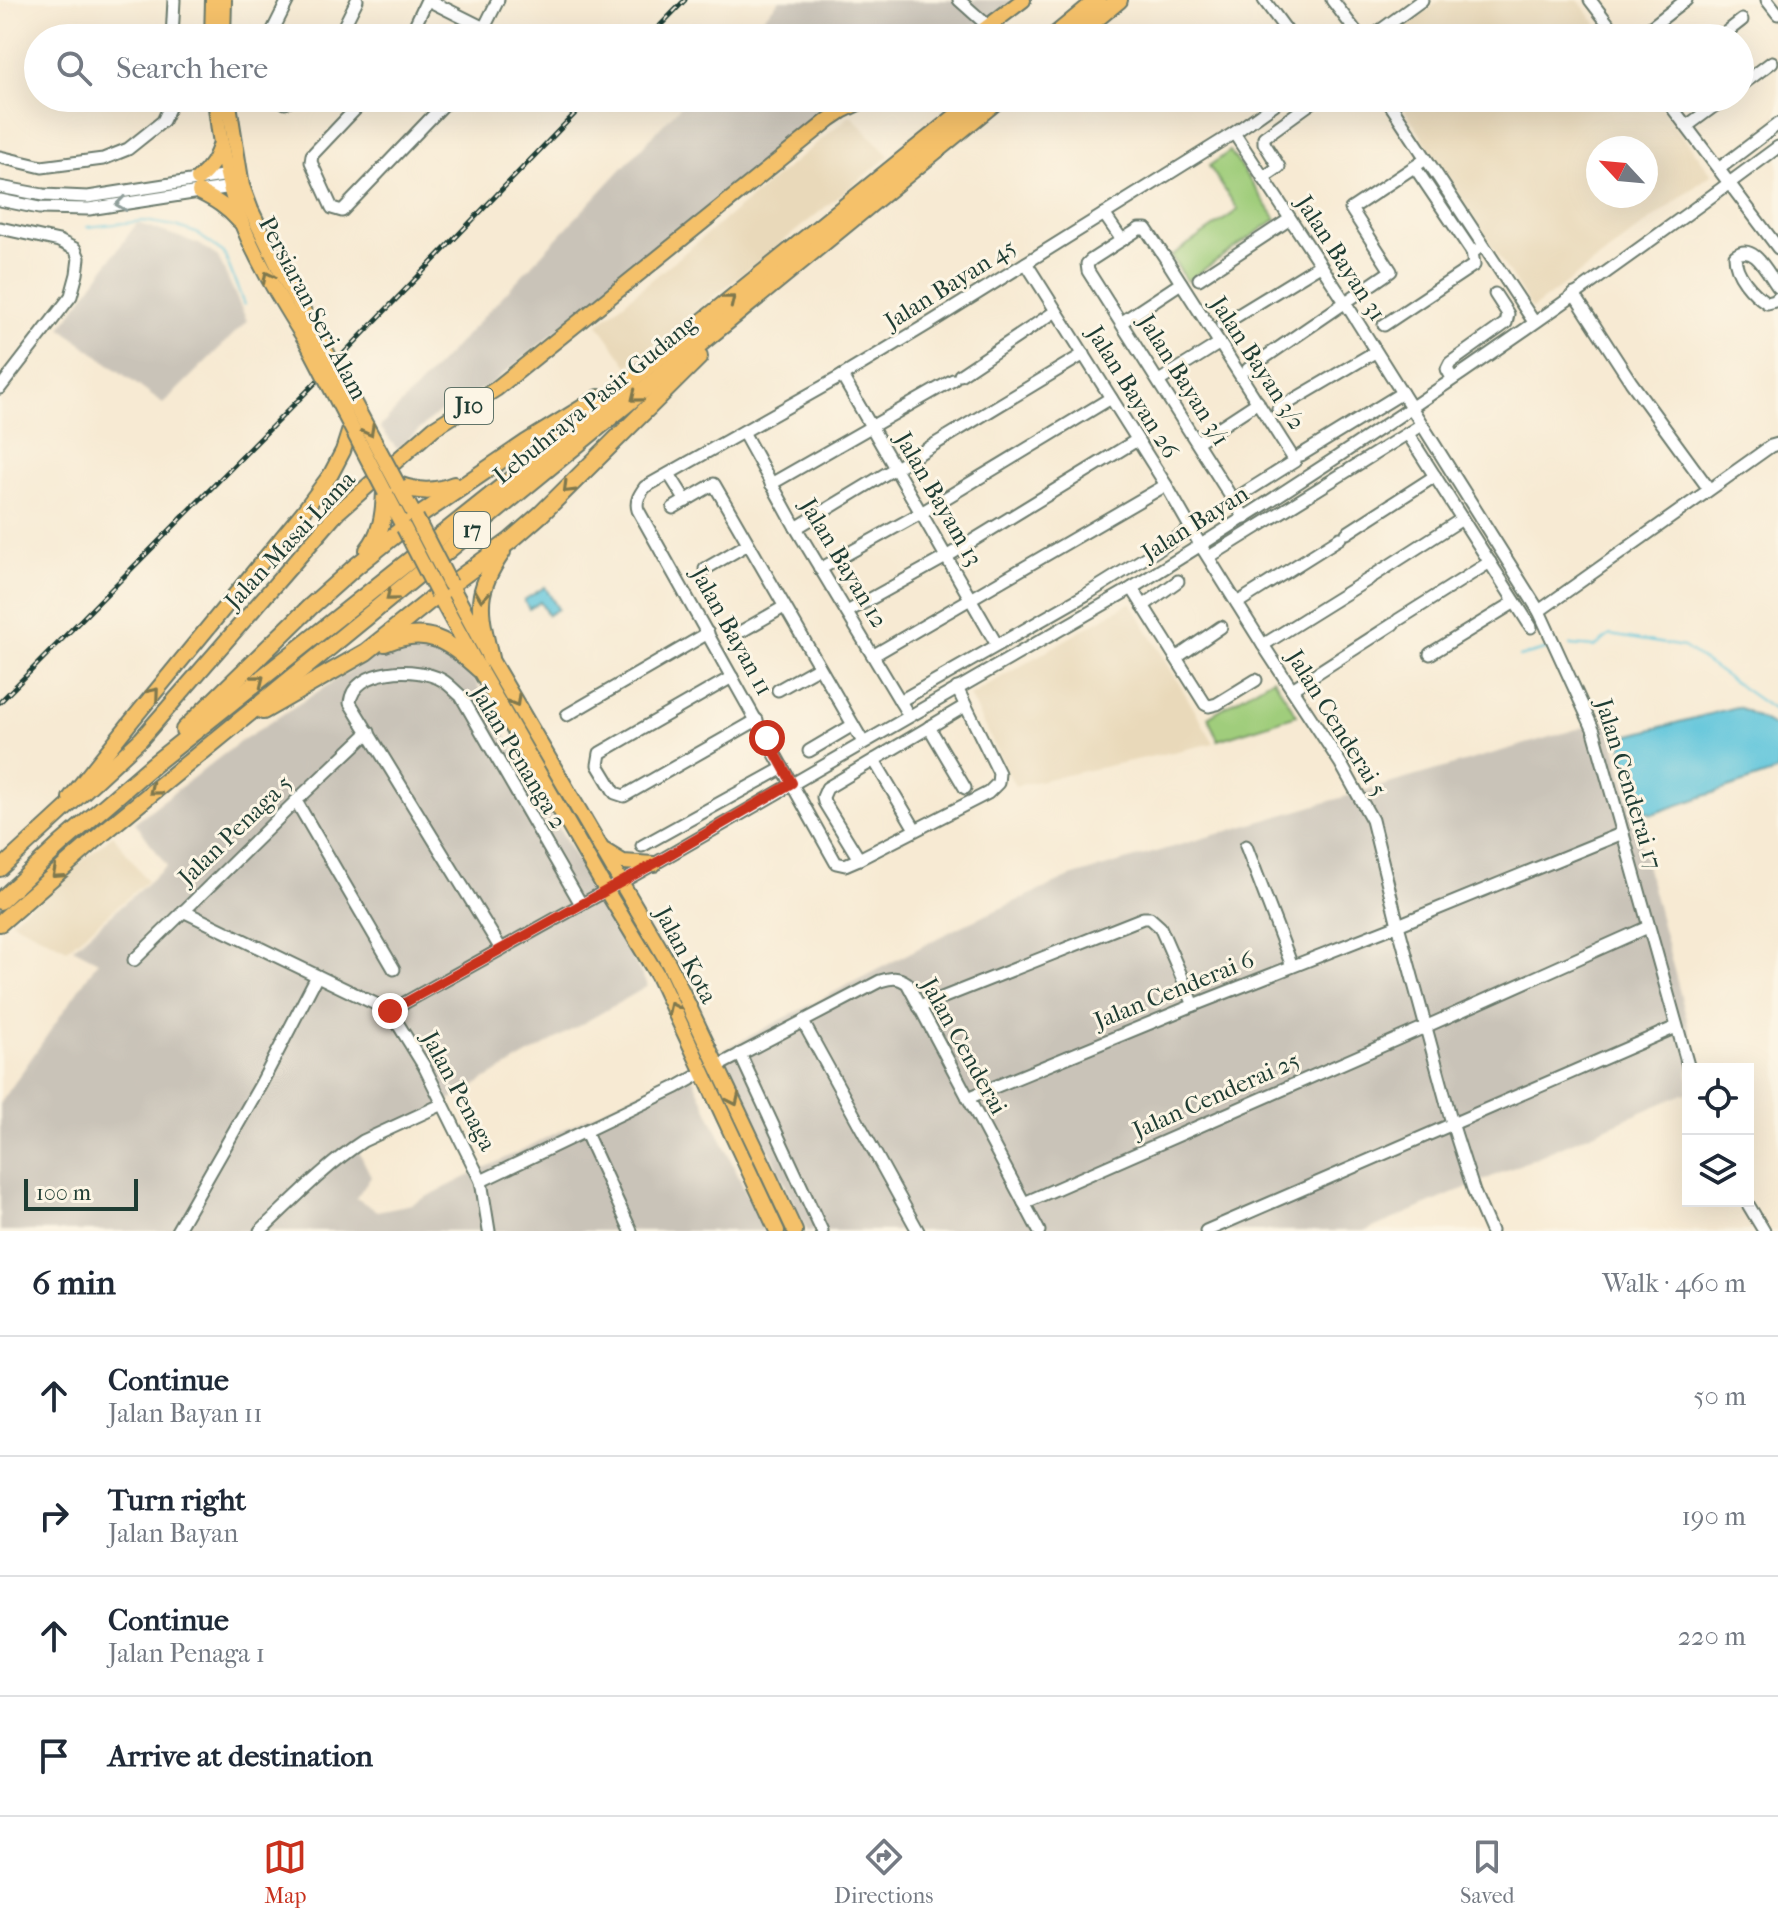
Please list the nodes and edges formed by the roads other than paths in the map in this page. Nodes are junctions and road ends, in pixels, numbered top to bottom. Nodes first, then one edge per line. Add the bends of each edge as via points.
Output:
1 (174, 0) edge
2 (213, 0) edge
3 (224, 0) edge
4 (357, 0) edge
5 (427, 0) edge
6 (498, 0) edge
7 (959, 0) edge
8 (1023, 0) edge
9 (1098, 0) edge
10 (1119, 0) edge
11 (1264, 0) edge
12 (1332, 0) edge
13 (1396, 0) edge
14 (1422, 0) edge
15 (1686, 0) edge
16 (1767, 0) edge
17 (284, 1) edge
18 (1597, 2) edge
19 (1405, 12) junction
20 (1778, 14) edge
21 (1742, 20) dead end
22 (173, 24) edge
23 (212, 24) edge
24 (223, 24) edge
25 (275, 24) edge
26 (345, 24) edge
27 (416, 24) edge
28 (467, 24) edge
29 (486, 24) edge
30 (986, 24) edge
31 (991, 24) edge
32 (1069, 24) edge
33 (1090, 24) edge
34 (1282, 24) edge
35 (1350, 24) edge
36 (1389, 24) edge
37 (1610, 24) edge
38 (1655, 24) edge
39 (1737, 24) edge
40 (1772, 62) dead end
41 (1754, 76) edge
42 (167, 112) edge
43 (217, 112) edge
44 (229, 112) edge
45 (353, 112) edge
46 (437, 112) edge
47 (840, 112) edge
48 (962, 112) edge
49 (983, 112) edge
50 (1263, 112) edge
51 (1297, 112) edge
52 (1395, 112) edge
53 (1676, 112) edge
54 (1706, 112) edge
55 (1778, 124) edge
56 (1687, 126) junction
57 (1234, 133) junction
58 (222, 142) junction
59 (1778, 147) edge
60 (0, 157) edge
61 (1426, 159) junction
62 (1720, 168) junction
63 (1416, 169) dead end
64 (1263, 178) junction
65 (235, 180) junction
66 (1730, 182) junction
67 (198, 186) junction
68 (0, 187) edge
69 (0, 200) edge
70 (1104, 214) junction
71 (1290, 219) junction
72 (0, 228) edge
73 (246, 231) junction
74 (1122, 240) junction
75 (1483, 245) junction
76 (1778, 248) edge
77 (1472, 252) junction
78 (1026, 263) junction
79 (1320, 265) junction
80 (1199, 279) dead end
81 (1181, 283) junction
82 (1778, 287) edge
83 (1495, 294) dead end
84 (1574, 294) junction
85 (1778, 298) edge
86 (1345, 302) junction
87 (1056, 311) junction
88 (740, 312) junction
89 (1122, 322) junction
90 (1534, 322) junction
91 (1222, 325) dead end
92 (1384, 325) dead end
93 (313, 341) junction
94 (1220, 343) junction
95 (1375, 352) junction
96 (1084, 354) junction
97 (1248, 369) dead end
98 (842, 376) junction
99 (1452, 378) junction
100 (1159, 381) junction
101 (626, 384) junction
102 (0, 388) edge
103 (1402, 393) junction
104 (1111, 398) junction
105 (1258, 402) junction
106 (1410, 407) junction
107 (1278, 409) dead end
108 (1421, 425) junction
109 (351, 426) junction
110 (871, 426) junction
111 (743, 432) junction
112 (1408, 434) junction
113 (1137, 440) junction
114 (1197, 442) junction
115 (1778, 444) edge
116 (1301, 455) dead end
117 (895, 468) junction
118 (669, 474) junction
119 (1435, 476) junction
120 (474, 477) junction
121 (771, 484) junction
122 (1166, 485) junction
123 (391, 488) junction
124 (1709, 489) junction
125 (637, 500) joint
126 (1233, 500) junction
127 (686, 501) junction
128 (673, 508) dead end
129 (921, 513) junction
130 (1245, 518) junction
131 (1462, 519) junction
132 (410, 523) junction
133 (796, 528) junction
134 (1191, 529) junction
135 (510, 541) junction
136 (748, 544) junction
137 (1201, 546) junction
138 (946, 557) junction
139 (1209, 557) junction
140 (1490, 562) junction
141 (355, 567) junction
142 (705, 569) dead end
143 (820, 569) junction
144 (1178, 581) dead end
145 (1132, 588) junction
146 (444, 589) junction
147 (971, 599) junction
148 (1515, 602) junction
149 (1237, 603) junction
150 (1143, 606) junction
151 (784, 607) junction
152 (1539, 611) junction
153 (847, 612) junction
154 (1221, 627) dead end
155 (1531, 627) dead end
156 (742, 631) dead end
157 (708, 633) junction
158 (997, 645) junction
159 (1263, 645) junction
160 (366, 652) junction
161 (1430, 654) dead end
162 (874, 655) junction
163 (1176, 658) junction
164 (484, 664) junction
165 (819, 667) junction
166 (732, 677) junction
167 (1256, 680) dead end
168 (957, 688) junction
169 (1292, 689) junction
170 (778, 690) dead end
171 (900, 701) junction
172 (965, 706) junction
173 (567, 715) dead end
174 (909, 716) junction
175 (757, 720) junction
176 (853, 725) junction
177 (929, 727) junction
178 (369, 732) junction
179 (863, 742) junction
180 (204, 749) junction
181 (809, 751) dead end
182 (105, 753) junction
183 (874, 760) junction
184 (154, 764) junction
185 (115, 765) junction
186 (783, 768) junction
187 (792, 783) junction
188 (965, 788) dead end
189 (296, 801) junction
190 (51, 824) junction
191 (915, 829) junction
192 (1623, 833) junction
193 (642, 846) dead end
194 (1246, 846) dead end
195 (601, 849) junction
196 (859, 859) junction
197 (654, 864) junction
198 (0, 869) edge
199 (621, 882) junction
200 (606, 890) junction
201 (0, 901) edge
202 (581, 904) junction
203 (183, 911) junction
204 (0, 923) edge
205 (1398, 925) junction
206 (1648, 927) junction
207 (501, 949) junction
208 (134, 960) dead end
209 (1292, 966) junction
210 (394, 969) dead end
211 (317, 976) junction
212 (1194, 1005) junction
213 (919, 1007) junction
214 (390, 1011) junction
215 (803, 1022) junction
216 (1425, 1027) junction
217 (1676, 1027) junction
218 (740, 1054) junction
219 (1687, 1063) edge
220 (718, 1066) junction
221 (702, 1073) junction
222 (968, 1098) junction
223 (443, 1104) junction
224 (1452, 1123) junction
225 (585, 1131) junction
226 (481, 1181) junction
227 (1024, 1203) junction
228 (1750, 1207) edge
229 (177, 1231) edge
230 (260, 1231) edge
231 (489, 1231) edge
232 (631, 1231) edge
233 (777, 1231) edge
234 (795, 1231) edge
235 (822, 1231) edge
236 (918, 1231) edge
237 (1039, 1231) edge
238 (1206, 1231) edge
239 (1491, 1231) edge
240 (1764, 1231) edge

1 - 22 street
2 - 23 main road
3 - 24 main road
4 - 26 street
5 - 27 street
5 - 28 street
6 - 29 street
7 - 30 street
8 - 31 main road
9 - 32 highway
10 - 33 highway
11 - 34 street
12 - 35 street
13 - 19 street
14 - 19 street
15 - 38 street
16 - 20 street
17 - 25 street
18 - 37 street
19 - 36 street
21 - 39 street
40 - 41 street
42 - 60 street via 128,149 103,159 42,167
43 - 58 main road, Persiaran Seri Alam
44 - 65 main road, Persiaran Seri Alam
45 - 46 street via 312,155 337,211
47 - 185 main road, Jalan Masai Lama / J10 via 496,389 434,428 338,512
101 -> 48 highway, Lebuhraya Pasir Gudang / 17
49 - 88 highway, Lebuhraya Pasir Gudang / 17
50 - 57 street, Jalan Bayan 45
51 - 64 street via 1264,137 1279,167
52 - 61 street
53 - 56 street
54 - 56 street
55 - 62 street
56 - 62 street
57 - 64 street, Jalan Bayan 31
57 - 70 street, Jalan Bayan 45
58 - 65 main road, Persiaran Seri Alam
58 - 67 main road
59 - 66 street, Jalan Bayan
61 - 75 street
61 - 86 street via 1351,209 1391,271
62 - 66 street
63 - 77 street
64 - 71 street, Jalan Bayan 31
65 - 67 street
65 - 73 main road, Persiaran Seri Alam
65 - 93 main road, Persiaran Seri Alam
66 - 76 street
66 - 84 street, Jalan Bayan
67 - 68 street via 88,197
67 -> 69 street via 89,209 39,208
67 - 73 main road
70 - 74 street
70 - 78 street, Jalan Bayan 45
71 - 79 street, Jalan Bayan 31
71 - 80 street
72 - 102 street via 59,241 75,249 79,258 71,296
93 -> 73 main road, Persiaran Seri Alam via 270,281
74 - 81 street, Jalan Bayan 3/2 via 1146,229
74 - 89 street, Jalan Bayan 3/1 via 1087,264
75 - 77 street
75 - 90 street
77 - 92 street via 1474,265
78 - 87 street, Jalan Bayan 26
78 - 98 street, Jalan Bayan 45
79 - 86 street, Jalan Bayan 31
79 - 91 street
81 - 89 street
81 - 94 street, Jalan Bayan 3/2
82 - 85 street via 1756,256 1741,251 1735,256 1738,271 1757,296 1767,303
83 - 99 street via 1508,314 1506,323 1450,363
84 - 90 street, Jalan Bayan
84 - 124 street
86 - 95 street, Jalan Bayan 31
86 - 97 street
87 - 96 street, Jalan Bayan 26
87 - 110 street via 957,378
88 -> 135 highway
88 -> 180 highway, Lebuhraya Pasir Gudang / 17
89 - 100 street, Jalan Bayan 3/1
90 - 99 street, Jalan Bayan
93 - 109 main road, Persiaran Seri Alam, bridge
93 -> 123 main road, Persiaran Seri Alam, bridge
94 - 100 street
94 - 105 street, Jalan Bayan 3/2
95 - 103 street, Jalan Bayan 31
95 - 107 street
96 - 104 street, Jalan Bayan 26
96 - 117 street
98 - 110 street, Jalan Bayam 13
98 - 111 street, Jalan Bayan 45
99 - 106 street, Jalan Bayan
100 - 114 street, Jalan Bayan 3/1
101 - 120 highway
184 -> 101 highway, Lebuhraya Pasir Gudang / 17
103 - 106 street, Jalan Bayan 31
103 - 116 street
104 - 113 street, Jalan Bayan 26
104 - 129 street
105 - 114 street
105 - 126 street, Jalan Bayan 3/2 via 1295,461
106 - 108 street, Jalan Cenderai 17
106 - 130 street, Jalan Bayan
108 - 112 street
108 - 152 street, Jalan Cenderai 17
109 - 123 main road, Persiaran Seri Alam, bridge
182 -> 109 main road via 303,512 331,474
110 - 117 street, Jalan Bayam 13
110 - 121 street
111 - 118 street, Jalan Bayan 45
111 - 121 street, Jalan Bayan 12
112 - 119 street
112 - 139 street
113 - 122 street, Jalan Bayan 26
113 - 138 street
114 - 126 street, Jalan Bayan 3/1
115 - 124 street
117 - 129 street, Jalan Bayam 13
117 - 133 street
118 - 125 street, Jalan Bayan 45 via 645,487
118 - 127 street
119 - 131 street
119 - 149 street
120 - 123 highway via 429,492
120 - 132 highway
121 - 133 street, Jalan Bayan 12
122 - 134 street, Jalan Bayan 26
122 - 147 street
123 - 132 main road, Persiaran Seri Alam
123 - 141 highway via 381,528
124 - 152 street
125 - 157 street, Jalan Bayan 11
126 - 130 street, Jalan Bayan 3/1
127 - 128 street
127 - 136 street via 714,484
129 - 138 street, Jalan Bayam 13
129 - 143 street
130 - 137 street, Jalan Bayan
131 - 140 street
131 - 159 street
132 - 141 highway
132 - 146 main road, Persiaran Seri Alam, bridge
133 - 143 street, Jalan Bayan 12
134 - 137 street, Jalan Bayan 26
134 - 158 street
135 - 146 highway
135 -> 164 highway via 481,593
136 - 142 street
136 - 151 street
137 - 139 street, Jalan Cenderai 5
137 - 145 street, Jalan Bayan
138 - 147 street, Jalan Bayam 13
138 - 153 street
139 - 149 street, Jalan Cenderai 5
140 - 148 street
140 - 169 street
141 - 184 highway
143 - 153 street, Jalan Bayan 12
144 - 150 street
145 - 150 street
145 - 168 street, Jalan Bayan
146 - 160 highway
146 - 164 main road, Jalan Kota
147 - 158 street, Jalan Bayam 13
147 - 162 street
148 - 155 street
148 - 161 street
149 - 159 street, Jalan Cenderai 5
150 - 163 street
151 - 156 street
151 - 165 street
152 - 192 street, Jalan Cenderai 17 via 1594,731
153 - 162 street, Jalan Bayan 12
154 - 163 street
157 - 166 street, Jalan Bayan 11
157 - 173 street
158 - 171 street
159 - 169 street, Jalan Cenderai 5
160 - 164 highway via 397,638 426,635
160 - 180 highway
162 - 171 street, Jalan Bayan 12
163 - 167 street via 1209,706
164 -> 195 main road, Jalan Kota
164 - 200 main road, Jalan Kota
165 - 170 street
165 - 176 street
166 - 175 street, Jalan Bayan 11
166 - 175 street via 600,753 598,765 615,793 624,796
168 - 172 street
168 - 174 street, Jalan Bayan
169 - 205 street, Jalan Cenderai 5 via 1372,820
171 - 174 street, Jalan Bayan 12
172 - 177 street
172 - 191 street via 999,773 998,783
174 - 179 street, Jalan Bayan
175 - 186 street, Jalan Bayan 11
176 - 179 street
176 - 181 street
177 - 183 street
177 - 188 street
178 - 189 street, Jalan Penaga 5
178 - 202 street, Jalan Penanga 2 via 350,703 356,688 393,671 441,679 461,696
178 - 207 street
179 - 187 street, Jalan Bayan
180 -> 204 highway, Lebuhraya Pasir Gudang / 17
182 - 185 main road via 105,762
182 - 190 main road
183 - 191 street
183 - 196 street via 824,791 824,802
184 - 201 highway, Lebuhraya Pasir Gudang / 17
185 - 190 main road, Jalan Masai Lama / J10
186 - 187 street, Jalan Bayan 11
186 - 193 street
187 - 196 street, Jalan Bayan 11 via 836,863
187 - 197 street, Jalan Bayan
189 - 203 street, Jalan Penaga 5
189 - 210 street
190 - 198 main road, Jalan Masai Lama / J10
191 - 196 street
192 - 205 street, Jalan Cenderai 6
192 - 206 street, Jalan Cenderai 17
194 - 209 street
195 - 197 main road via 623,862
195 - 199 main road, Jalan Kota
197 - 199 street, Jalan Bayan
199 - 200 street, Jalan Bayan
199 - 220 main road, Jalan Kota via 669,964
200 - 202 street, Jalan Bayan
221 -> 200 main road, Jalan Kota via 658,976
202 - 207 street, Jalan Bayan
203 - 208 street, Jalan Penaga 5
203 - 211 street
205 - 209 street, Jalan Cenderai 6
205 - 216 street, Jalan Cenderai 5
206 - 216 street, Jalan Cenderai 25
206 - 217 street, Jalan Cenderai 17
207 - 214 street, Jalan Bayan
209 - 212 street, Jalan Cenderai 6
211 - 214 street
211 - 229 street
212 - 213 street via 1160,927 1150,918 1136,919
212 - 222 street, Jalan Cenderai 6
213 - 215 street, Jalan Cenderai via 907,983 890,978
213 - 222 street, Jalan Cenderai
214 - 223 street, Jalan Penaga
215 - 218 street, Jalan Cenderai
215 - 236 street
216 - 224 street, Jalan Cenderai 5
216 - 227 street, Jalan Cenderai 25
217 - 219 street, Jalan Cenderai 17
217 - 224 street
218 - 220 street, Jalan Cenderai
218 - 235 street
220 -> 234 main road, Jalan Kota
221 - 225 street
221 - 233 main road, Jalan Kota
222 - 227 street, Jalan Cenderai
223 - 226 street, Jalan Penaga
223 - 230 street via 363,1141
224 - 238 street
224 - 239 street, Jalan Cenderai 5
225 - 226 street
225 - 232 street
226 - 231 street, Jalan Penaga
227 - 237 street, Jalan Cenderai
228 - 240 street

